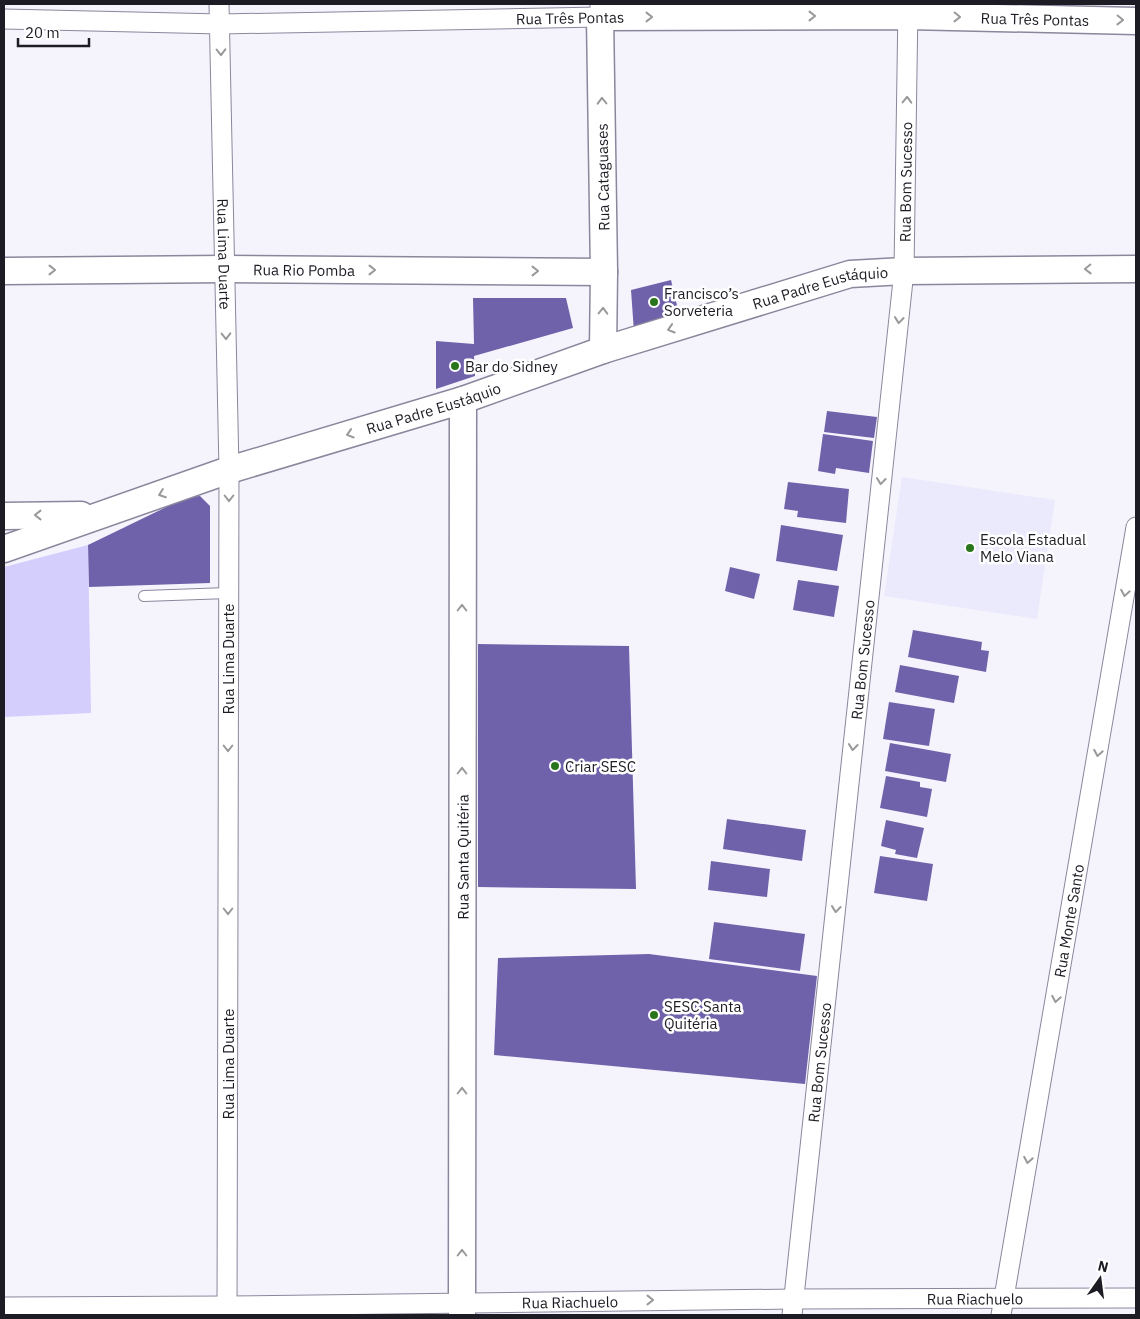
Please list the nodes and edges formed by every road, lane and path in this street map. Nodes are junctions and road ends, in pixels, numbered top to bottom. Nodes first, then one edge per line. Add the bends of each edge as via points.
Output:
1 (219, 4) edge
2 (600, 10) edge
3 (908, 10) edge
4 (4, 19) edge
5 (1136, 21) edge
6 (220, 24) junction
7 (1136, 269) edge
8 (225, 270) junction
9 (4, 271) edge
10 (904, 271) junction
11 (604, 272) junction
12 (603, 350) junction
13 (463, 400) junction
14 (229, 470) junction
15 (105, 515) junction
16 (4, 516) edge
17 (1136, 527) edge
18 (4, 549) edge
19 (228, 593) junction
20 (144, 596) dead end
21 (1136, 1298) edge
22 (4, 1306) edge
23 (793, 1307) edge
24 (1003, 1307) edge
25 (462, 1309) edge
26 (227, 1311) edge

1 - 6 street, Rua Lima Duarte
2 -> 3 main road, Rua Três Pontas
2 - 6 street, Rua Três Pontas
11 -> 2 main road, Rua Cataguases
3 -> 5 main road, Rua Três Pontas
10 -> 3 street, Rua Bom Sucesso
4 - 6 street, Rua Três Pontas
6 -> 8 street, Rua Lima Duarte
7 -> 10 main road, Rua Padre Eustáquio
9 -> 8 main road, Rua Rio Pomba
8 -> 11 main road, Rua Rio Pomba
8 -> 14 street, Rua Lima Duarte
10 -> 12 main road, Rua Padre Eustáquio via 850,274
10 -> 23 street, Rua Bom Sucesso
12 -> 11 main road, Rua Cataguases
12 - 13 main road, Rua Padre Eustáquio
13 -> 14 main road, Rua Padre Eustáquio
25 -> 13 main road, Rua Santa Quitéria
14 -> 15 main road, Rua Padre Eustáquio
14 -> 19 street, Rua Lima Duarte
15 -> 16 main road
15 - 18 main road, Rua Padre Eustáquio
17 -> 24 street, Rua Monte Santo
19 - 20 lane
19 -> 26 street, Rua Lima Duarte
21 - 24 street, Rua Riachuelo
22 - 26 street, Rua Riachuelo
23 - 24 street, Rua Riachuelo
25 -> 23 street, Rua Riachuelo
25 - 26 street, Rua Riachuelo

